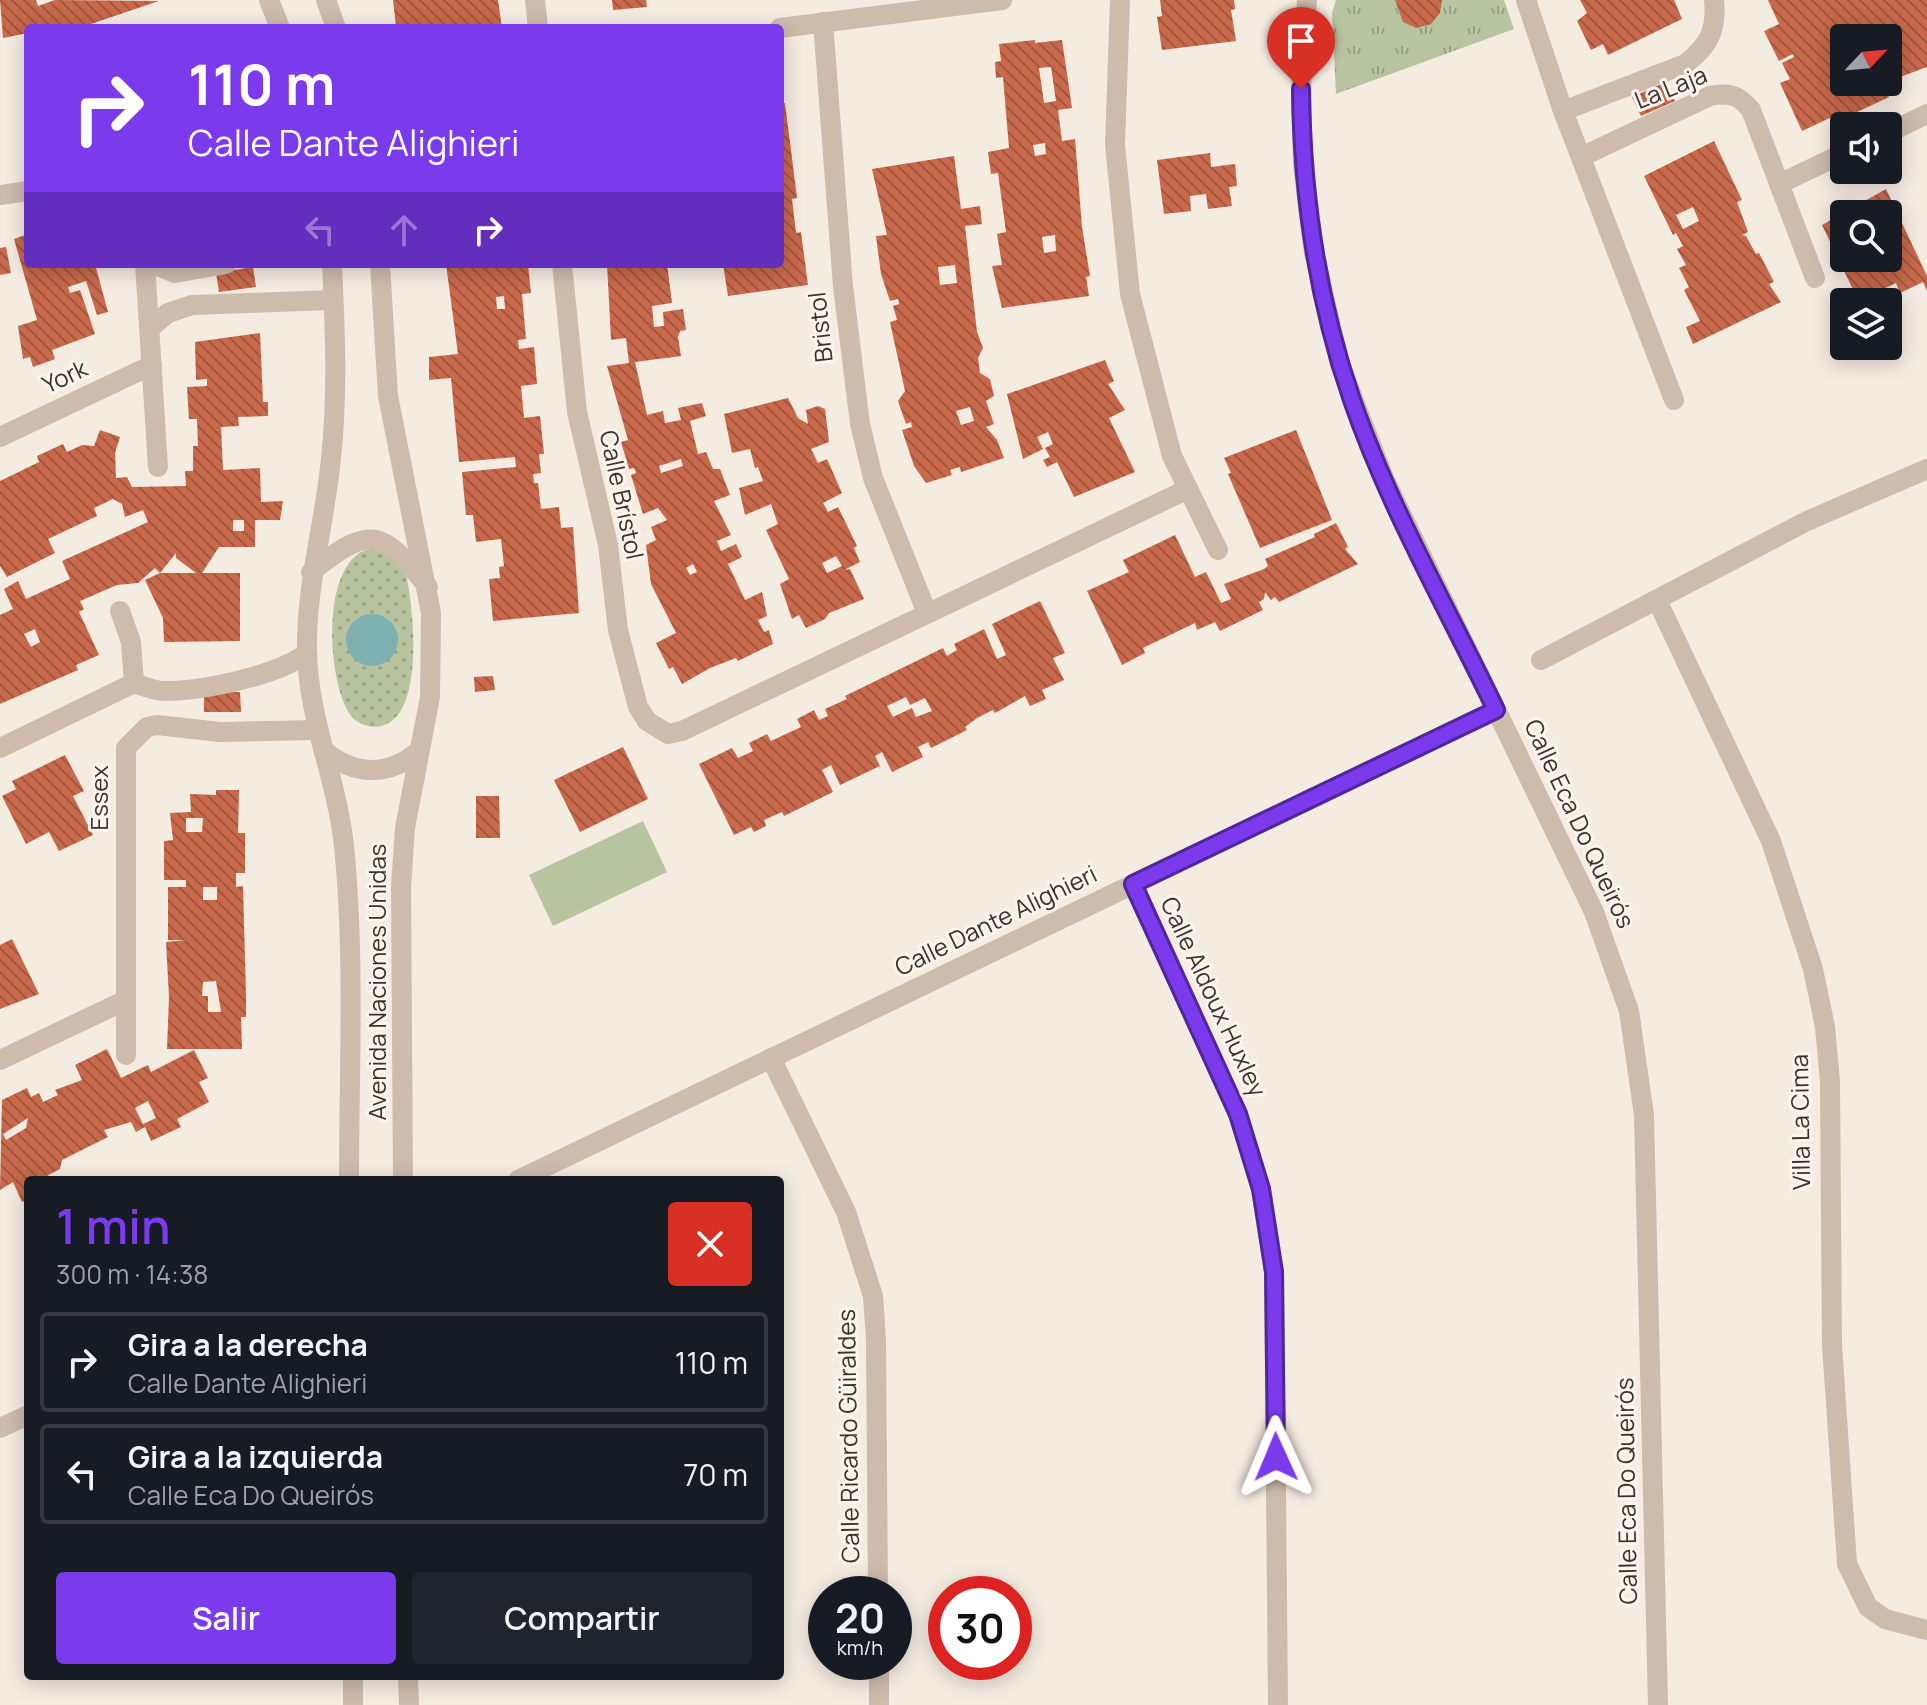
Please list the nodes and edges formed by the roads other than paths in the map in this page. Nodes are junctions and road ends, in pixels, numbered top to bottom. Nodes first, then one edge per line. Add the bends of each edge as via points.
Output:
1 (269, 0) edge
2 (326, 0) edge
3 (535, 0) edge
4 (1002, 0) edge
5 (1120, 0) edge
6 (1307, 0) edge
7 (1526, 0) edge
8 (1714, 0) edge
9 (823, 22) junction
10 (278, 24) edge
11 (335, 24) edge
12 (538, 24) edge
13 (784, 27) edge
14 (1563, 111) junction
15 (1927, 114) edge
16 (1902, 126) edge
17 (1581, 157) junction
18 (1830, 160) edge
19 (1779, 184) junction
20 (24, 192) edge
21 (0, 195) edge
22 (145, 268) edge
23 (163, 268) edge
24 (203, 268) edge
25 (332, 268) edge
26 (380, 268) edge
27 (562, 268) edge
28 (1815, 278) dead end
29 (333, 300) junction
30 (150, 328) junction
31 (152, 365) junction
32 (1674, 400) dead end
33 (0, 437) edge
34 (158, 467) dead end
35 (1927, 469) edge
36 (1188, 489) junction
37 (1218, 550) dead end
38 (311, 572) junction
39 (428, 587) junction
40 (1657, 600) junction
41 (120, 611) dead end
42 (927, 613) junction
43 (307, 653) junction
44 (1541, 660) dead end
45 (134, 683) junction
46 (1496, 710) junction
47 (316, 730) junction
48 (0, 748) edge
49 (323, 750) junction
50 (419, 751) junction
51 (1133, 884) junction
52 (126, 1000) junction
53 (126, 1055) dead end
54 (771, 1058) junction
55 (0, 1060) edge
56 (349, 1176) edge
57 (403, 1176) edge
58 (526, 1176) edge
59 (24, 1417) edge
60 (0, 1428) edge
61 (878, 1576) edge
62 (1927, 1630) edge
63 (353, 1680) edge
64 (408, 1680) edge
65 (879, 1680) edge
66 (353, 1705) edge
67 (409, 1705) edge
68 (879, 1705) edge
69 (1278, 1705) edge
70 (1658, 1705) edge

1 - 10 street
2 - 11 street
3 - 12 street
4 - 9 street
5 - 36 street via 1115,145 1130,294 1172,456
6 - 46 street, Calle Eca Do Queirós via 1303,165 1330,328 1384,478
7 - 14 street
8 - 14 street, La Laja via 1716,20 1710,39 1685,64
9 - 13 street
9 - 42 street, Bristol via 843,286 860,424 873,478
14 - 17 street
15 - 16 street
17 - 19 street, La Laja via 1725,93 1742,98 1751,110
17 - 32 street
18 - 19 street
19 - 28 street, La Laja
20 - 21 street
22 - 30 street
23 - 24 street via 175,273
25 - 29 street, Avenida Naciones Unidas
26 - 39 street, Avenida Naciones Unidas via 388,396
27 - 42 street, Calle Brístol via 577,412 608,545 618,630 638,707 647,721 668,734 682,731
29 - 30 street via 192,305 168,313
29 - 38 street, Avenida Naciones Unidas via 331,459
30 - 31 street
31 - 33 street, York
31 - 34 street
35 - 40 street via 1807,521
36 - 37 street
36 - 42 street
38 - 39 street via 344,546 364,538 384,541
38 - 43 street, Avenida Naciones Unidas
39 - 50 street, Avenida Naciones Unidas via 430,697
40 - 44 street
40 - 62 street, Villa La Cima via 1771,841 1813,969 1825,1027 1832,1345 1847,1564 1868,1607 1885,1619
41 - 45 street via 131,642
43 - 45 street via 291,665 217,683 163,691
43 - 47 street, Avenida Naciones Unidas
45 - 48 street
46 - 51 street, Calle Dante Alighieri
46 - 70 street, Calle Eca Do Queirós via 1608,946 1629,1011 1642,1083
47 - 49 street, Avenida Naciones Unidas
47 - 52 street, Essex via 220,732 157,725 133,738 126,748
49 - 50 street via 365,771 385,771
49 - 56 street, Avenida Naciones Unidas via 340,820 347,892
50 - 57 street, Avenida Naciones Unidas via 401,887
51 - 54 street, Calle Dante Alighieri
51 - 69 street, Calle Aldoux Huxley via 1238,1114 1261,1189 1274,1272
52 - 53 street, Essex
52 - 55 street
54 - 58 street, Calle Dante Alighieri
54 - 61 street, Calle Ricardo Güiraldes via 846,1212 873,1296
59 - 60 street
63 - 66 street
64 - 67 street
65 - 68 street

